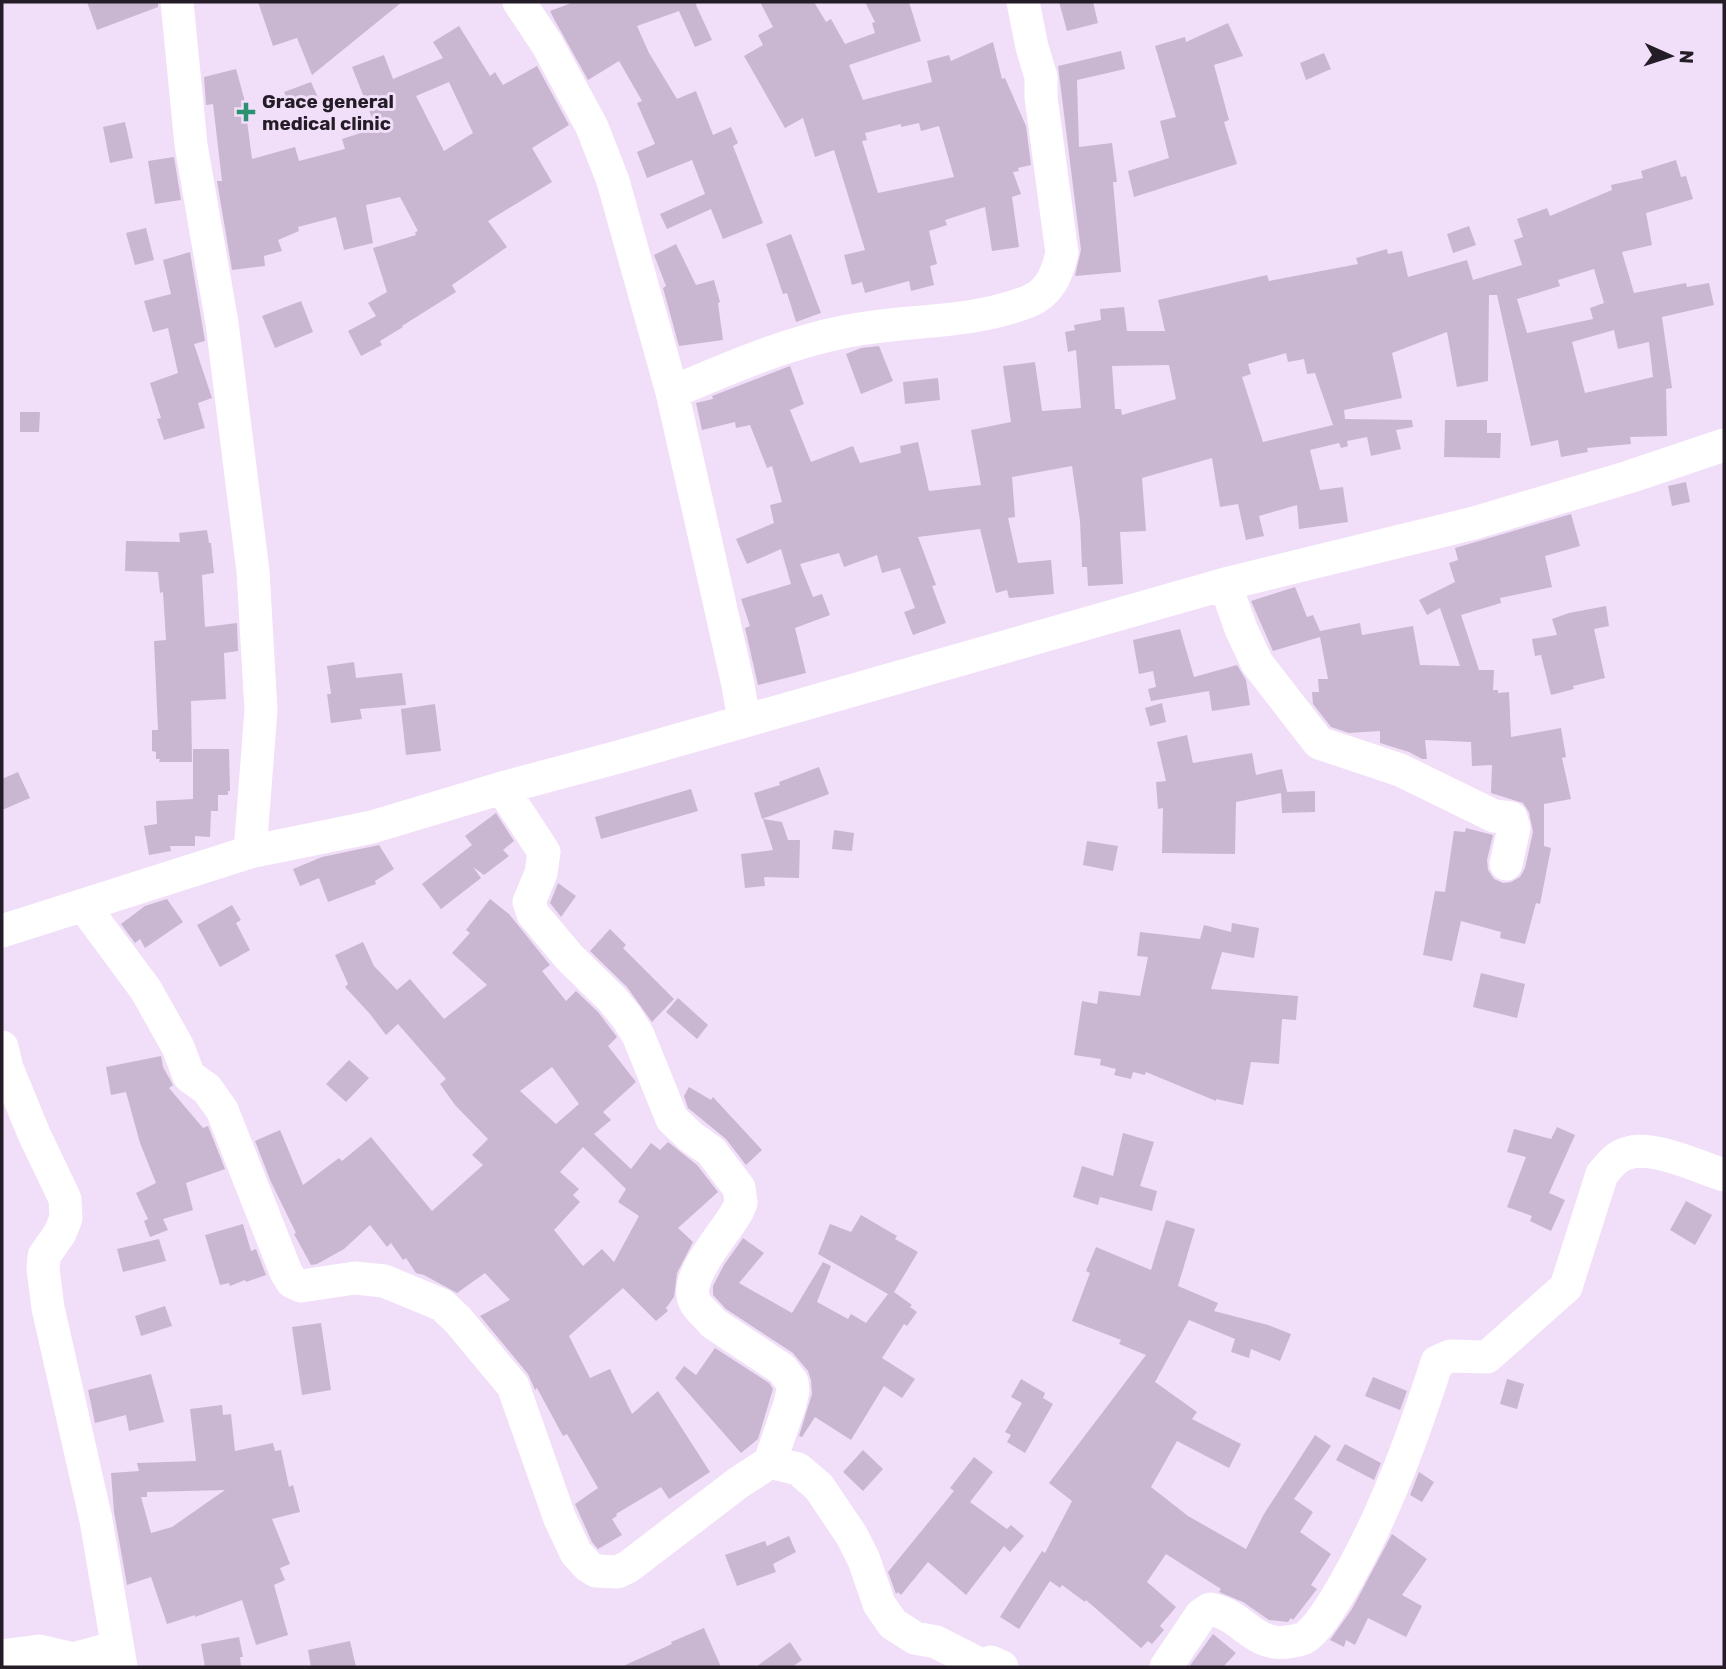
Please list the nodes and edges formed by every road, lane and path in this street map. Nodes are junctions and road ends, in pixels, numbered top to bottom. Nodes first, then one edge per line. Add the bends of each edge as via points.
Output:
1 (177, 2) edge
2 (519, 2) edge
3 (1023, 2) edge
4 (672, 392) junction
5 (1724, 445) edge
6 (1225, 584) junction
7 (744, 721) junction
8 (502, 788) junction
9 (250, 852) junction
10 (1506, 864) dead end
11 (83, 905) junction
12 (2, 931) edge
13 (2, 1047) edge
14 (1724, 1175) edge
15 (770, 1462) junction
16 (2, 1656) edge
17 (119, 1657) edge
18 (1002, 1667) edge
19 (1166, 1667) edge

1 - 9 street via 191,145 222,323 253,571 261,710
2 - 4 street via 547,44 596,137 613,181
3 - 4 street via 1041,77 1062,253 1047,290 1028,302 974,316 843,331 769,351
4 - 7 street
5 - 6 street via 1474,523
6 - 7 street
6 - 10 street via 1257,663 1319,743 1400,770 1494,816 1511,818 1514,828
7 - 8 street
8 - 9 street via 372,827
8 - 15 street via 544,852 529,902 533,914 626,1016 672,1119 711,1151 739,1188 738,1210 699,1269 692,1290 695,1303 713,1323 782,1369 792,1382 790,1404
9 - 11 street
11 - 12 street
11 - 15 street via 146,990 190,1076 222,1110 292,1282 309,1286 355,1278 384,1280 442,1305 458,1320 513,1386 560,1519 587,1566 608,1573 628,1567
13 - 17 street via 34,1134 65,1199 66,1219 49,1245 43,1269 96,1520
14 - 19 street via 1642,1151 1614,1160 1602,1174 1566,1287 1487,1357 1450,1356 1437,1362 1385,1503 1319,1625 1304,1638 1266,1642 1221,1611 1210,1609 1201,1615
15 - 18 street via 798,1469 819,1487 852,1536 879,1604 893,1624 983,1666 991,1662
16 - 17 street via 39,1651 74,1659

